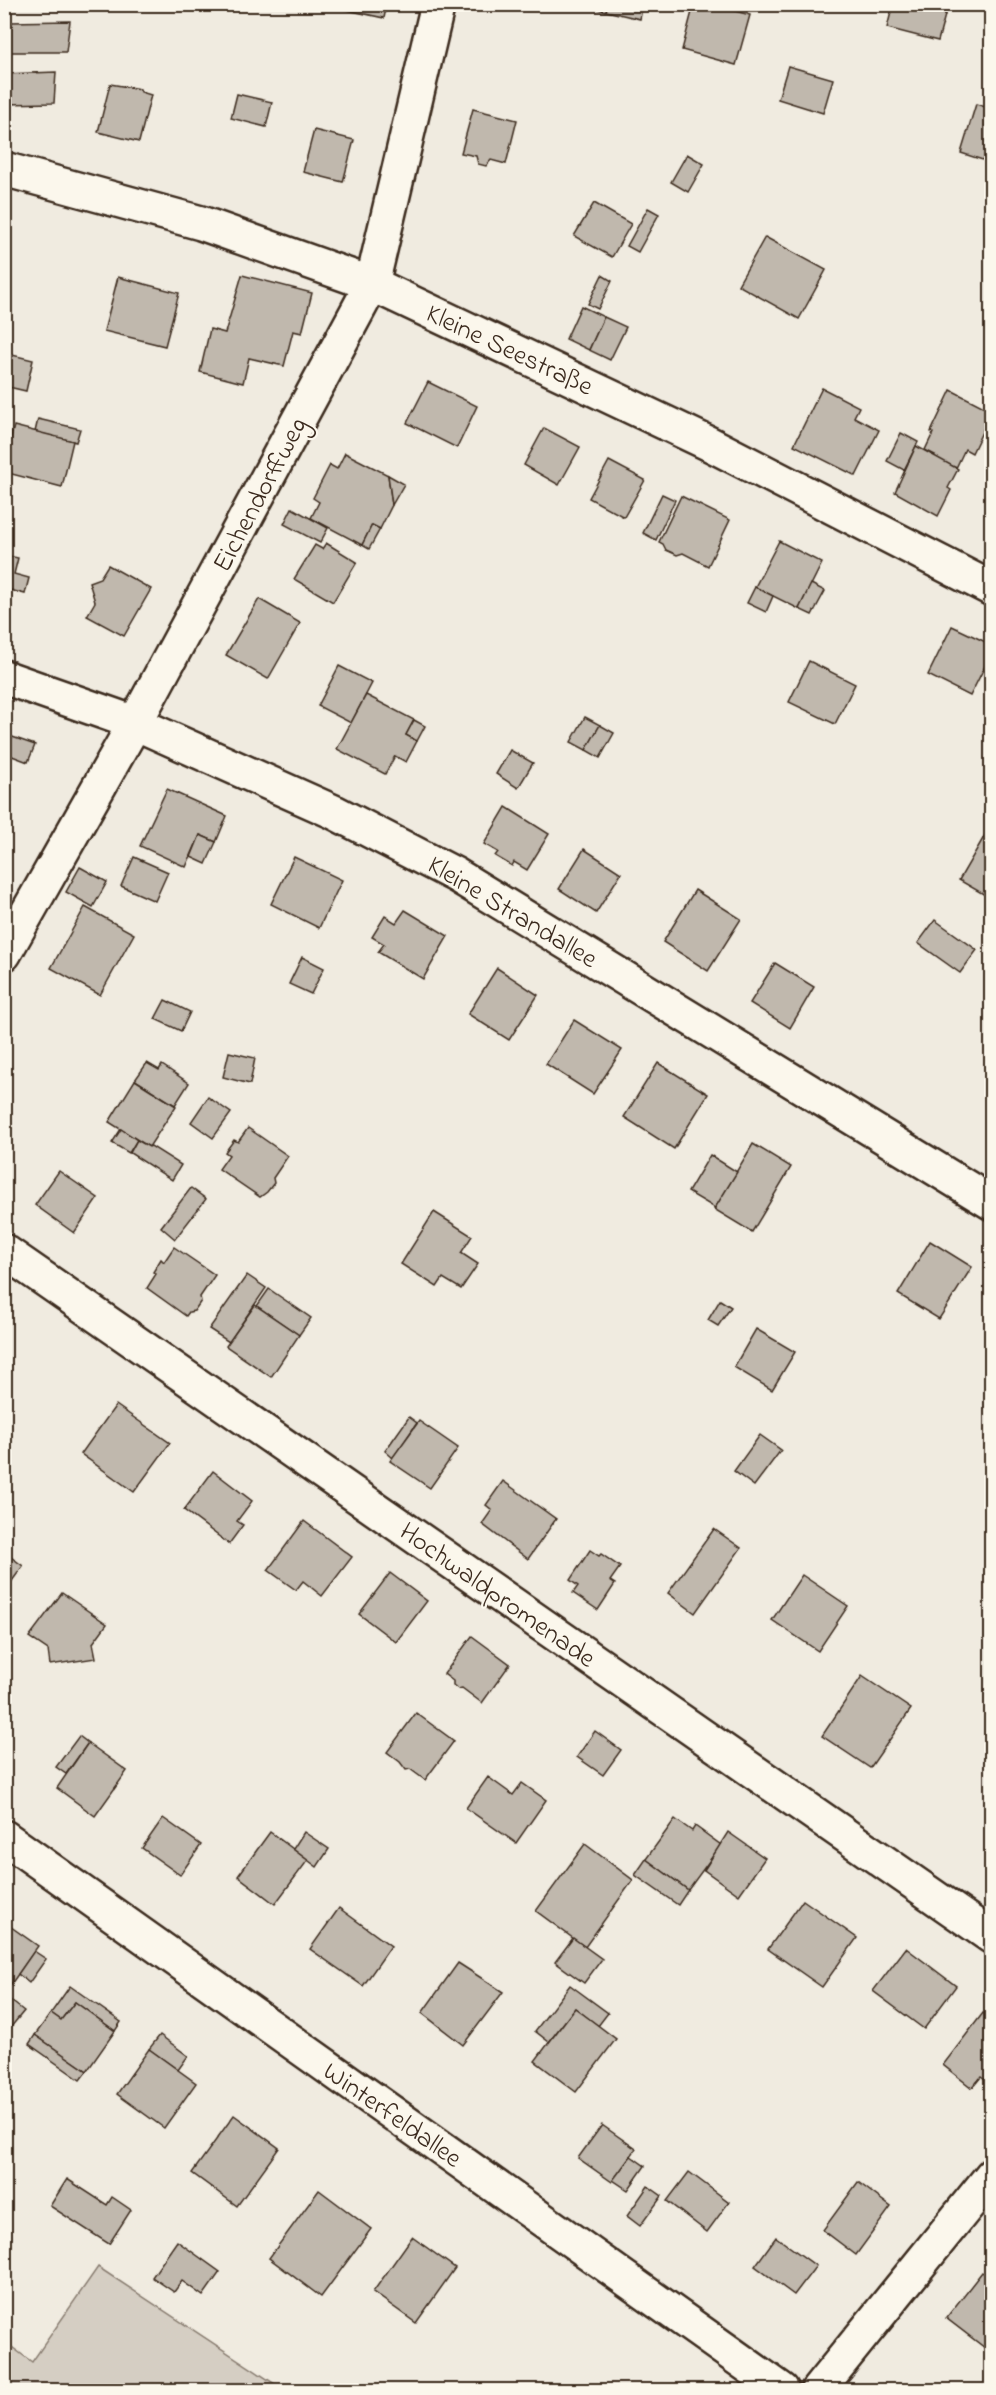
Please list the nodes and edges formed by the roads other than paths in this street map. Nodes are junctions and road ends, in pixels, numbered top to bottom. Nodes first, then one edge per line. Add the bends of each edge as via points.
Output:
1 (438, 4) edge
2 (4, 169) edge
3 (372, 284) junction
4 (992, 589) edge
5 (4, 677) edge
6 (135, 723) junction
7 (4, 954) edge
8 (992, 1203) edge
9 (4, 1251) edge
10 (4, 1837) edge
11 (992, 1937) edge
12 (992, 2175) edge
13 (782, 2391) edge
14 (818, 2391) edge

1 - 3 street, Eichendorffweg
2 - 3 street, Kleine Seestraße via 201,224
3 - 4 street, Kleine Seestraße via 708,443
3 - 6 street, Eichendorffweg
5 - 6 street, Kleine Strandallee
6 - 7 street, Eichendorffweg
6 - 8 street, Kleine Strandallee via 334,812 456,875
9 - 11 street, Hochwaldpromenade
10 - 13 street, Winterfeldallee
12 - 14 street

